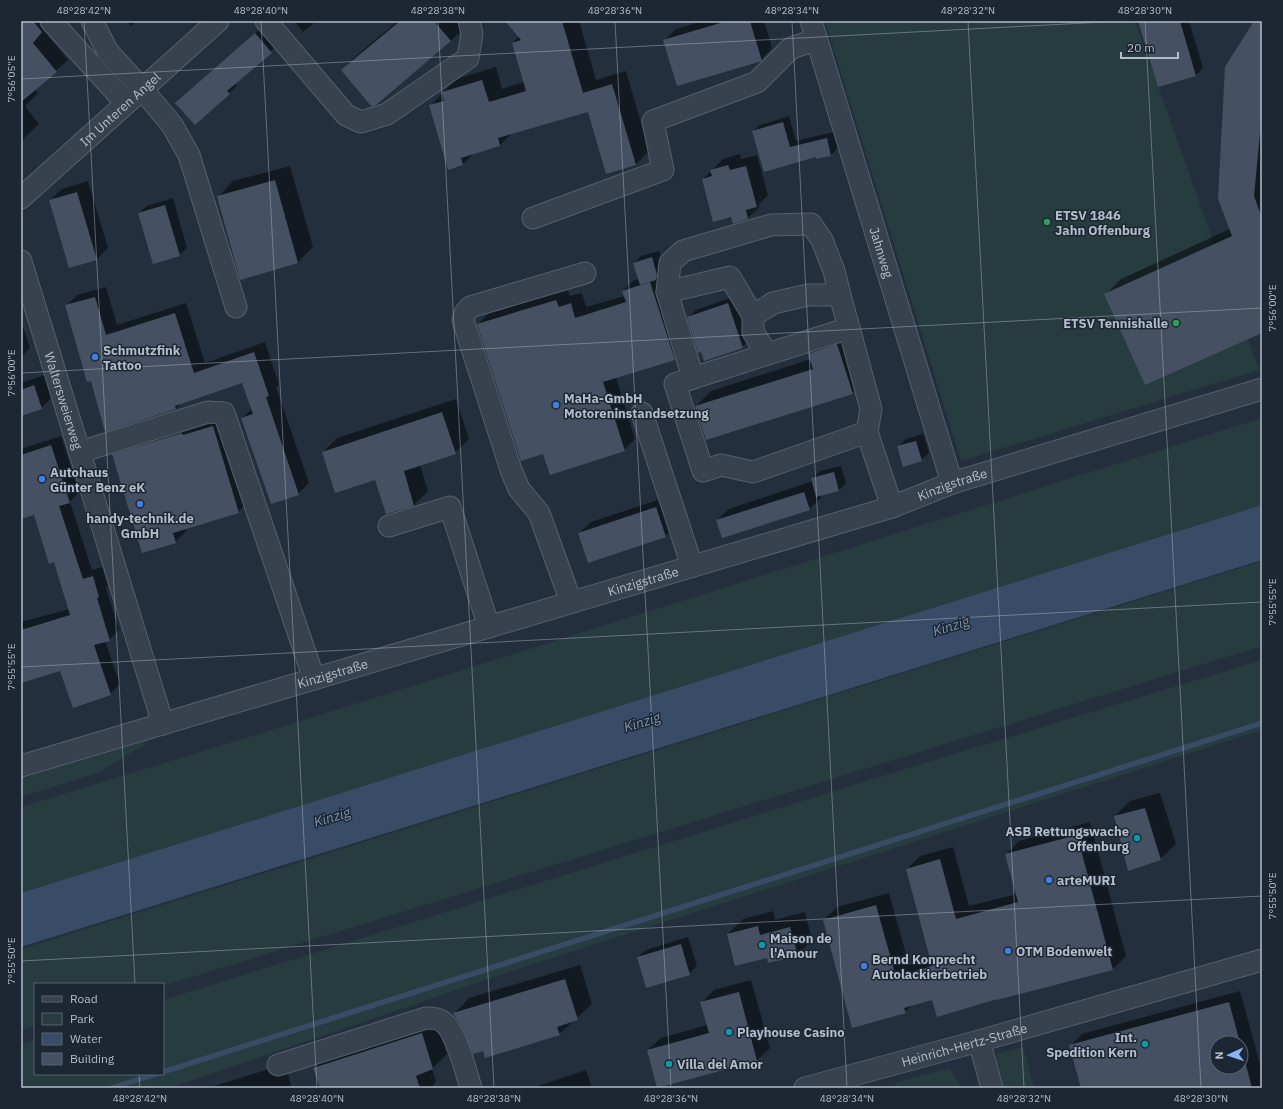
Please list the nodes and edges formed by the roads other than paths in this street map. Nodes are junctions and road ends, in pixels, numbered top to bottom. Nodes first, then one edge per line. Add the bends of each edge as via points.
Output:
1 (51, 21) edge
2 (92, 21) edge
3 (218, 21) edge
4 (266, 21) edge
5 (468, 21) edge
6 (814, 31) edge
7 (142, 89) junction
8 (126, 103) junction
9 (21, 197) edge
10 (533, 218) dead end
11 (21, 261) edge
12 (585, 273) dead end
13 (667, 292) junction
14 (840, 294) junction
15 (236, 307) dead end
16 (753, 316) junction
17 (849, 328) junction
18 (767, 354) junction
19 (693, 378) junction
20 (1262, 389) edge
21 (642, 413) dead end
22 (867, 432) junction
23 (80, 452) junction
24 (952, 483) junction
25 (892, 507) junction
26 (389, 526) dead end
27 (692, 566) junction
28 (571, 602) junction
29 (489, 627) junction
30 (314, 679) junction
31 (164, 724) junction
32 (21, 766) edge
33 (1262, 960) edge
34 (979, 1041) junction
35 (278, 1065) dead end
36 (471, 1088) edge
37 (804, 1088) edge
38 (992, 1088) edge

1 - 8 street
2 - 7 street via 108,52
3 - 7 street, Im Unteren Angel
4 - 5 street via 346,115 361,122 388,114 468,58 472,34
6 - 10 street via 791,48 757,82 653,121 663,170
6 - 24 street, Jahnweg
7 - 8 street, Im Unteren Angel
7 - 15 street via 172,125 189,155
8 - 9 street, Im Unteren Angel
11 - 23 street, Waltersweierweg
12 - 28 street via 470,307 463,320 510,470 519,489 540,513
13 - 14 street via 670,263 683,251 771,225 811,224 822,240
13 - 16 street via 730,277
13 - 19 street
14 - 16 street via 808,295 773,303
14 - 17 street
16 - 18 street via 753,332
17 - 18 street
17 - 22 street via 871,409
18 - 19 street
19 - 22 street via 675,384 703,471 721,465 754,472
20 - 24 street, Kinzigstraße
21 - 27 street
22 - 25 street
23 - 30 street via 208,412 224,413
23 - 31 street, Waltersweierweg
24 - 25 street, Kinzigstraße
25 - 27 street, Kinzigstraße
26 - 29 street via 450,507
27 - 28 street, Kinzigstraße
28 - 29 street, Kinzigstraße
29 - 30 street, Kinzigstraße
30 - 31 street, Kinzigstraße
31 - 32 street, Kinzigstraße
33 - 34 street, Heinrich-Hertz-Straße
34 - 37 street, Heinrich-Hertz-Straße
34 - 38 street
35 - 36 street via 426,1018 434,1018 444,1023 452,1033

